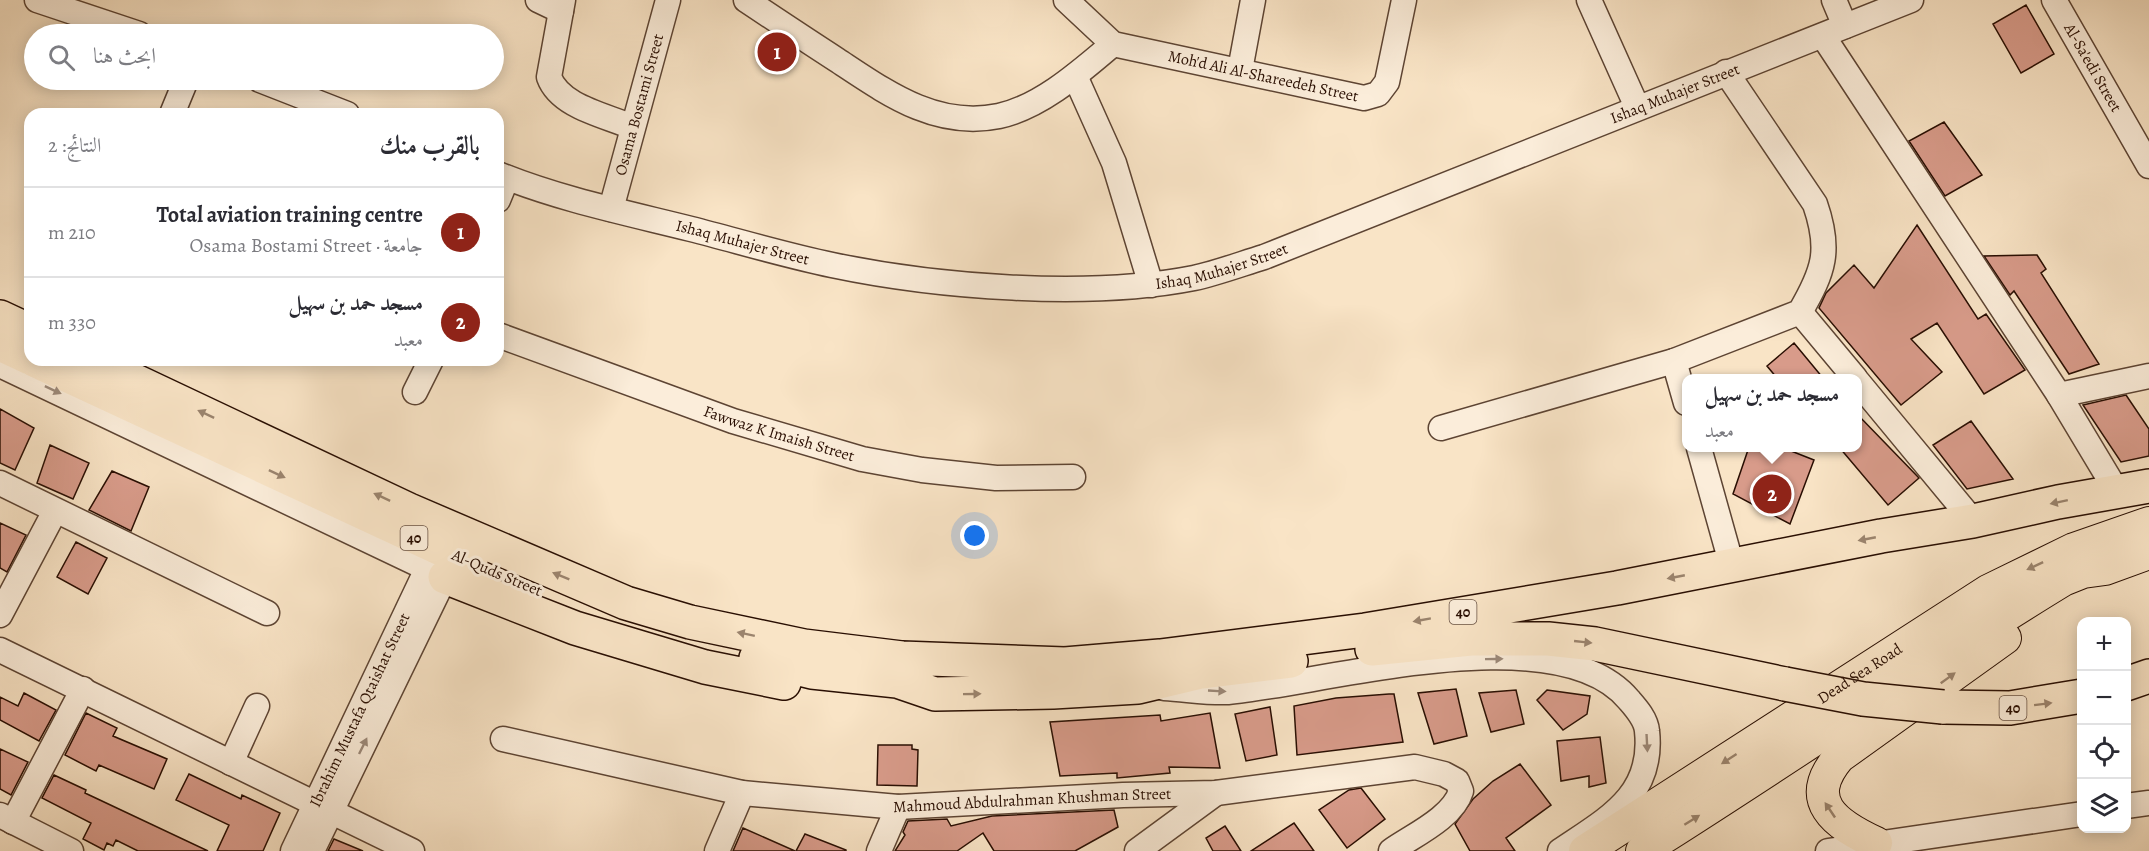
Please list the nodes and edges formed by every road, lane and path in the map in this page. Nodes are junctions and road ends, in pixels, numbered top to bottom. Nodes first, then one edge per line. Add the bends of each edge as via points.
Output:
1 (37, 0) edge
2 (538, 0) edge
3 (668, 0) edge
4 (746, 0) edge
5 (1066, 0) edge
6 (1253, 0) edge
7 (1404, 0) edge
8 (1590, 0) edge
9 (1834, 0) edge
10 (1911, 0) edge
11 (2054, 0) edge
12 (562, 5) edge
13 (109, 24) edge
14 (1845, 26) junction
15 (1823, 36) junction
16 (1113, 44) junction
17 (1240, 70) junction
18 (1726, 72) junction
19 (1075, 76) junction
20 (182, 90) edge
21 (285, 90) edge
22 (1637, 107) junction
23 (174, 108) edge
24 (331, 108) edge
25 (632, 127) junction
26 (2149, 166) edge
27 (504, 185) edge
28 (611, 209) junction
29 (1151, 285) junction
30 (1800, 312) junction
31 (0, 317) edge
32 (24, 328) edge
33 (504, 337) edge
34 (0, 344) edge
35 (24, 355) edge
36 (1674, 361) junction
37 (0, 365) edge
38 (47, 366) edge
39 (104, 366) edge
40 (428, 366) edge
41 (1851, 374) edge
42 (2149, 376) edge
43 (1862, 387) edge
44 (1682, 389) edge
45 (415, 392) dead end
46 (2059, 395) junction
47 (1441, 428) dead end
48 (1700, 452) edge
49 (1073, 477) dead end
50 (0, 483) edge
51 (2149, 486) edge
52 (2116, 490) junction
53 (55, 511) junction
54 (1973, 521) junction
55 (2149, 523) edge
56 (2149, 553) edge
57 (1732, 566) junction
58 (2105, 569) junction
59 (436, 573) junction
60 (267, 613) dead end
61 (0, 615) edge
62 (0, 650) edge
63 (808, 659) junction
64 (2149, 676) edge
65 (2131, 683) edge
66 (1138, 687) junction
67 (83, 689) junction
68 (935, 694) junction
69 (2077, 697) edge
70 (257, 706) dead end
71 (1778, 728) junction
72 (503, 740) dead end
73 (231, 763) junction
74 (1770, 771) junction
75 (741, 793) junction
76 (1216, 793) junction
77 (1144, 795) junction
78 (898, 807) junction
79 (323, 808) junction
80 (2077, 815) edge
81 (7, 819) edge
82 (1876, 843) junction
83 (1147, 844) edge
84 (71, 851) edge
85 (293, 851) edge
86 (312, 851) edge
87 (412, 851) edge
88 (717, 851) edge
89 (879, 851) edge
90 (1391, 851) edge
91 (1560, 851) edge
92 (1585, 851) edge
93 (1642, 851) edge
94 (1828, 851) edge

1 - 13 street
2 - 12 street
3 - 25 street, Osama Bostami Street
4 - 19 street via 883,91 910,106 941,116 971,120 1001,116
5 - 16 street
6 - 17 street
7 - 17 street, Moh'd Ali Al-Shareedeh Street via 1387,82 1374,97
8 - 22 street
9 - 14 street
10 - 14 street, Ishaq Muhajer Street
11 - 26 street, Al-Sa'edi Street
12 - 25 street via 549,77 552,85 569,100
14 - 15 street, Ishaq Muhajer Street
15 - 18 street, Ishaq Muhajer Street
15 - 46 street
16 - 17 street, Moh'd Ali Al-Shareedeh Street
16 - 19 street
18 - 22 street, Ishaq Muhajer Street
18 - 30 street via 1815,204 1823,226 1823,266
19 - 29 street via 1114,163
20 - 23 street
21 - 24 street
22 - 29 street, Ishaq Muhajer Street via 1264,257 1196,277
25 - 28 street, Osama Bostami Street
27 - 28 street, Ishaq Muhajer Street
28 - 29 street, Ishaq Muhajer Street via 832,265 923,279 1027,286
30 - 36 street
30 - 41 street
31 - 32 highway
33 - 49 street, Fawwaz K Imaish Street via 733,421 862,459 996,478
34 - 35 highway, Al-Quds Street / 40
36 - 44 street
36 - 47 street
37 -> 59 street
38 -> 63 highway, Al-Quds Street / 40 via 413,537 563,601 669,637
63 -> 39 highway, Al-Quds Street / 40 via 626,603 410,510
40 - 45 street
42 - 46 street
43 - 54 street
46 - 52 street
48 - 57 street
50 - 53 street
51 - 52 highway, 40
52 -> 54 highway, 40
53 - 60 street
53 - 61 street
54 -> 57 highway, 40
55 -> 71 main road, Dead Sea Road via 2064,554 1988,591
56 - 58 main road
57 -> 63 highway, 40 via 1365,630 1160,656 1065,664
58 - 74 main road via 2063,580 1950,649
82 -> 58 main road via 1844,826 1825,808 1823,780 1835,762
59 - 68 highway via 575,628 705,667 811,688 912,702
59 - 79 street, Ibrahim Mustafa Qtaishat Street
62 - 67 street
63 - 68 highway, 40
64 - 65 highway
68 -> 66 highway, 40
66 -> 69 highway, 40, bridge via 1201,672 1377,648 1494,638 1595,644 1863,699 1943,707 2010,708
66 -> 91 street via 1226,692 1434,660 1537,658 1579,668 1621,691 1646,726 1649,748 1645,772 1633,794 1615,813
67 - 73 street
67 - 81 street
70 - 73 street
71 - 74 main road
71 -> 92 main road, Dead Sea Road
72 - 75 street, Mahmoud Abdulrahman Khushman Street
73 - 79 street
93 -> 74 main road
75 - 78 street, Mahmoud Abdulrahman Khushman Street
75 - 88 street
76 - 77 street, Mahmoud Abdulrahman Khushman Street
76 - 83 street
76 - 90 street, Mahmoud Abdulrahman Khushman Street via 1415,767 1437,791 1439,818
77 - 78 street, Mahmoud Abdulrahman Khushman Street
77 - 83 street via 1152,813
78 - 89 street
79 - 85 street, Ibrahim Mustafa Qtaishat Street
79 - 86 street, Ibrahim Mustafa Qtaishat Street
79 - 87 street
80 - 82 street
81 - 84 street
82 - 94 street

